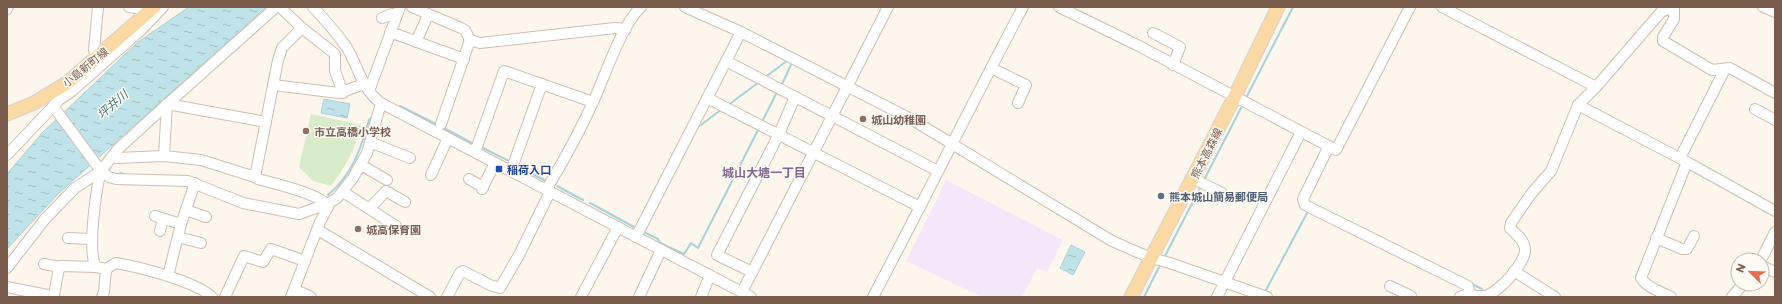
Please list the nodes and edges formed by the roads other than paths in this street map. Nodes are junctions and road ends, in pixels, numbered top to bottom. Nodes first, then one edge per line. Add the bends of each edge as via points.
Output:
1 (98, 7) edge
2 (129, 7) edge
3 (162, 7) edge
4 (276, 7) edge
5 (280, 7) edge
6 (313, 7) edge
7 (412, 7) edge
8 (641, 7) edge
9 (685, 7) edge
10 (888, 7) edge
11 (1023, 7) edge
12 (1059, 7) edge
13 (1278, 7) edge
14 (1410, 7) edge
15 (1442, 7) edge
16 (1673, 7) edge
17 (1763, 7) edge
18 (150, 10) edge
19 (398, 11) edge
20 (1775, 12) edge
21 (428, 15) junction
22 (382, 18) dead end
23 (302, 28) junction
24 (626, 29) junction
25 (390, 32) junction
26 (741, 32) junction
27 (1153, 33) dead end
28 (470, 40) junction
29 (416, 42) junction
30 (346, 47) junction
31 (335, 54) junction
32 (96, 58) junction
33 (464, 59) junction
34 (726, 61) junction
35 (1173, 65) junction
36 (991, 68) junction
37 (1725, 69) junction
38 (542, 84) junction
39 (273, 85) junction
40 (847, 86) junction
41 (1596, 87) junction
42 (367, 88) junction
43 (343, 93) junction
44 (1775, 93) edge
45 (707, 98) junction
46 (796, 98) junction
47 (1234, 98) junction
48 (38, 101) junction
49 (593, 102) junction
50 (381, 103) junction
51 (1018, 103) dead end
52 (167, 104) junction
53 (1578, 105) junction
54 (55, 107) junction
55 (1755, 109) dead end
56 (7, 114) edge
57 (832, 116) junction
58 (1775, 120) edge
59 (266, 122) junction
60 (439, 129) junction
61 (1301, 132) junction
62 (779, 134) junction
63 (448, 138) junction
64 (370, 142) junction
65 (951, 144) junction
66 (1329, 146) junction
67 (9, 150) edge
68 (474, 152) junction
69 (813, 152) junction
70 (114, 156) junction
71 (164, 156) junction
72 (410, 158) dead end
73 (1683, 160) junction
74 (495, 163) junction
75 (361, 165) junction
76 (513, 167) junction
77 (99, 169) junction
78 (938, 171) junction
79 (431, 175) dead end
80 (255, 177) junction
81 (1192, 178) junction
82 (469, 179) dead end
83 (388, 180) dead end
84 (195, 183) junction
85 (549, 191) junction
86 (343, 192) junction
87 (1222, 193) dead end
88 (405, 202) dead end
89 (327, 204) junction
90 (920, 207) junction
91 (369, 209) junction
92 (186, 210) junction
93 (1775, 211) edge
94 (206, 217) dead end
95 (181, 224) junction
96 (396, 226) dead end
97 (618, 227) junction
98 (318, 230) junction
99 (160, 231) dead end
100 (1775, 232) edge
101 (1694, 236) dead end
102 (178, 237) junction
103 (636, 237) junction
104 (68, 238) dead end
105 (1656, 238) junction
106 (92, 240) junction
107 (201, 243) dead end
108 (661, 250) junction
109 (1765, 252) edge
110 (1151, 258) junction
111 (305, 262) junction
112 (44, 264) dead end
113 (60, 267) junction
114 (7, 268) edge
115 (101, 268) junction
116 (1514, 271) junction
117 (752, 272) junction
118 (710, 275) junction
119 (168, 276) junction
120 (1225, 282) junction
121 (1390, 286) dead end
122 (7, 287) edge
123 (293, 293) edge
124 (1412, 294) edge
125 (40, 295) edge
126 (1470, 295) junction
127 (748, 296) edge
128 (1486, 296) edge
129 (102, 297) edge
130 (212, 297) edge
131 (225, 297) edge
132 (311, 297) edge
133 (430, 297) edge
134 (447, 297) edge
135 (581, 297) edge
136 (639, 297) edge
137 (701, 297) edge
138 (873, 297) edge
139 (1130, 297) edge
140 (1217, 297) edge
141 (1267, 297) edge
142 (1460, 297) edge
143 (1556, 297) edge
144 (1671, 297) edge

1 - 32 street via 94,50
2 - 18 street
3 - 54 street via 141,30
4 - 52 street
5 - 23 street
6 - 30 street
7 - 21 street
8 - 24 street
9 - 26 street
10 - 40 street
11 - 36 street
12 - 35 street
13 - 47 main road, 熊本高森線
14 - 66 street via 1336,150
15 - 41 street
16 - 37 street via 1674,19 1663,41 1712,70
16 - 41 street via 1661,12
17 - 20 street
18 - 32 main road, 小島新町線
19 - 22 street
19 - 25 street
21 - 28 street via 465,30
21 - 29 street
23 - 31 street
23 - 39 street via 282,48
24 - 28 street via 615,28 480,43
24 - 49 street
25 - 29 street
25 - 42 street via 373,85
26 - 34 street
26 - 40 street
27 - 35 street via 1180,47
28 - 33 street
29 - 33 street
30 - 31 street
30 - 42 street
31 - 43 street via 336,71
32 - 48 main road, 小島新町線 via 67,83
33 - 60 street
34 - 45 street
34 - 46 street
35 - 47 street
36 - 51 street via 1026,85
36 - 65 street
37 - 44 street via 1730,68
37 - 73 street
38 - 49 street
38 - 68 street via 504,71
38 - 76 street
39 - 43 street
39 - 59 street
40 - 57 street
40 - 65 street via 911,119
41 - 53 street
42 - 43 street
42 - 50 street
45 - 62 street
45 - 103 street
46 - 57 street
46 - 62 street
47 - 61 street
47 - 81 main road, 熊本高森線
48 - 56 main road, 小島新町線
48 - 67 street via 36,118
49 - 85 street via 549,185
50 - 60 street
50 - 64 street
52 - 59 street
52 - 70 street via 117,150
52 - 71 street
53 - 73 street
53 - 116 street via 1552,171 1531,194 1511,223 1510,228 1521,239 1525,248 1522,259
54 - 67 street
54 - 77 street
55 - 58 street
57 - 69 street
57 - 78 street
59 - 80 street
60 - 63 street
61 - 66 street
61 - 120 street
62 - 69 street
62 - 117 street via 717,255
63 - 68 street
63 - 79 street
64 - 72 street
64 - 75 street
65 - 78 street
65 - 110 street via 1112,242
66 - 126 street via 1303,199 1305,205 1468,286
68 - 74 street
69 - 90 street
69 - 117 street
70 - 71 street
70 - 77 street
71 - 80 street via 201,160
73 - 93 street
73 - 105 street
74 - 76 street
74 - 82 street via 483,188
75 - 83 street
75 - 86 street
76 - 85 street
77 - 84 street via 116,179 178,180
77 - 106 street
77 - 114 street via 75,188 45,219
78 - 90 street
80 - 89 street via 318,198
81 - 87 street
81 - 110 main road, 熊本高森線
84 - 89 street via 243,203 292,213 299,214
84 - 92 street
85 - 97 street
85 - 134 street via 519,255 500,288 463,271
86 - 89 street
86 - 91 street
88 - 91 street via 386,191
89 - 98 street via 328,211
90 - 138 street
91 - 96 street
92 - 94 street
92 - 95 street
95 - 99 street via 159,218
95 - 102 street
97 - 103 street
97 - 135 street
98 - 111 street
98 - 133 street
100 - 109 street
101 - 105 street via 1687,249
102 - 107 street
102 - 119 street
103 - 108 street
104 - 106 street
105 - 144 street via 1641,278 1645,285
106 - 115 street via 93,257
108 - 118 street
108 - 136 street
110 - 120 street
110 - 139 main road, 熊本高森線
111 - 123 street
111 - 131 street via 271,249 264,262 244,256
112 - 113 street
113 - 115 street
113 - 125 street via 54,295
115 - 119 street via 116,263
115 - 129 street via 104,292
116 - 128 street via 1500,287
116 - 143 street
117 - 127 street
118 - 127 street
118 - 137 street
119 - 130 street via 194,286
120 - 140 street
120 - 141 street
121 - 124 street
122 - 125 street
123 - 132 street
126 - 128 street
126 - 142 street

